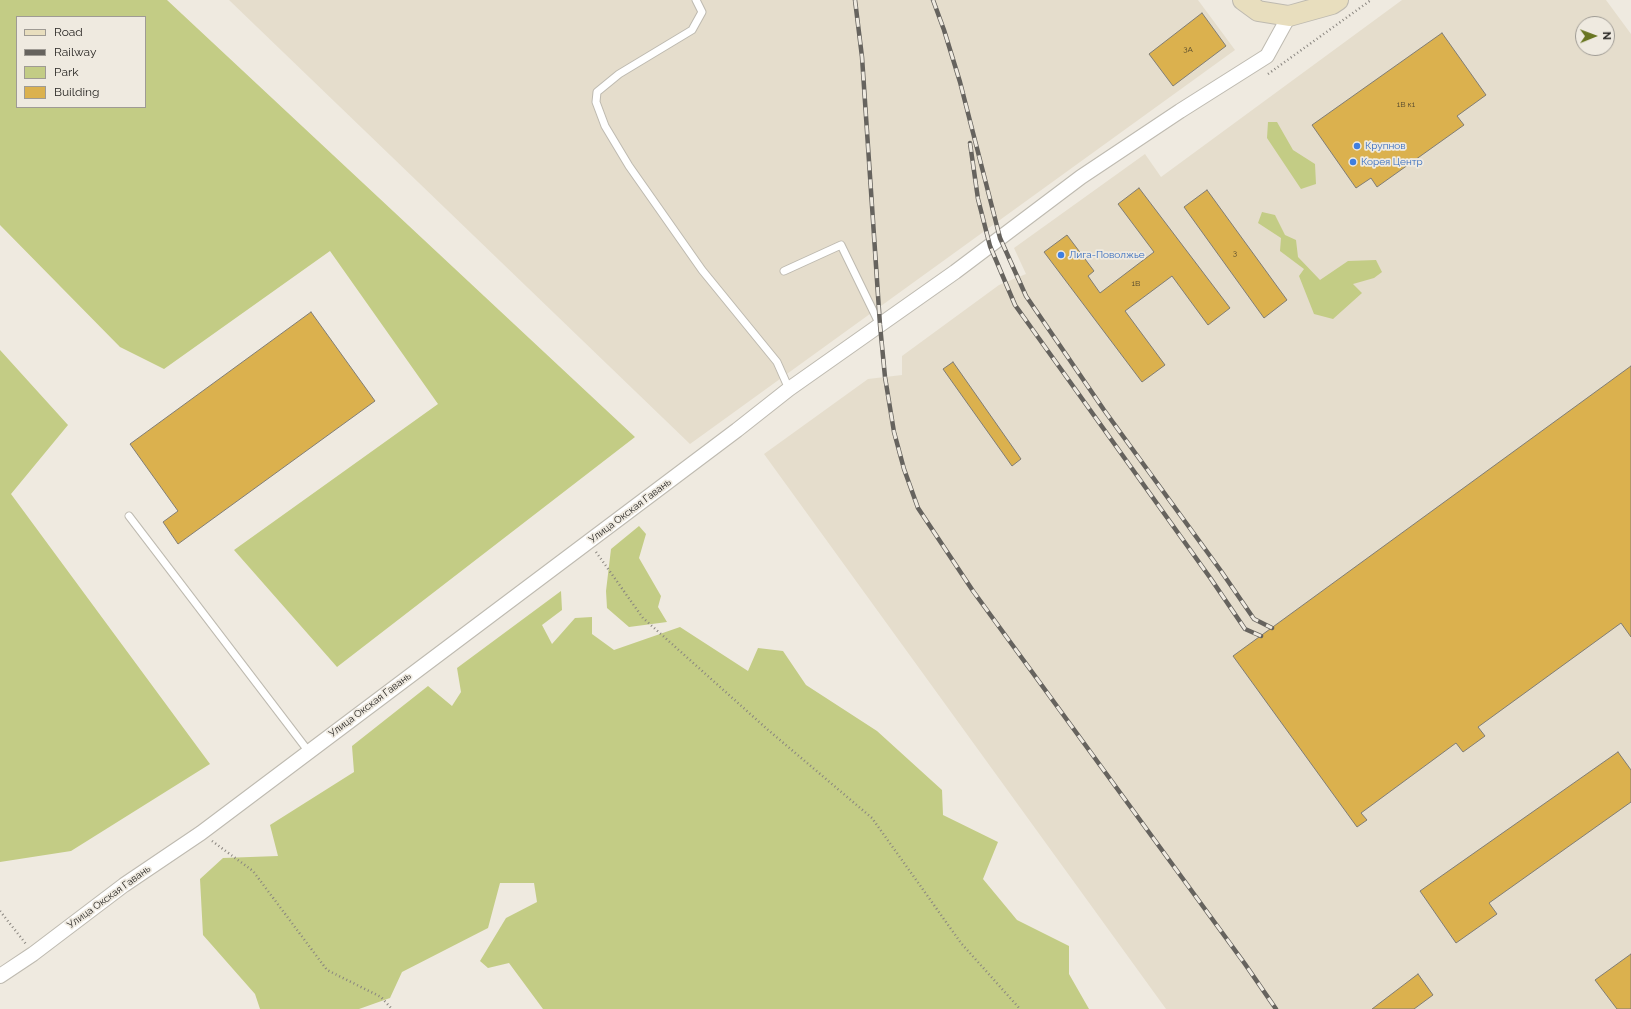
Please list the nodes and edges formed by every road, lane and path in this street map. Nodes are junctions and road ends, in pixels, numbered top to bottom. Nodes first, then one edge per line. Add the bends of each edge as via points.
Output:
1 (696, 0) edge
2 (1243, 0) edge
3 (1338, 0) edge
4 (1370, 0) edge
5 (1289, 16) junction
6 (1268, 74) dead end
7 (784, 271) dead end
8 (880, 325) junction
9 (789, 390) junction
10 (129, 516) dead end
11 (588, 542) junction
12 (309, 752) junction
13 (201, 832) junction
14 (0, 911) edge
15 (33, 954) junction
16 (0, 976) edge
17 (392, 1009) edge
18 (1020, 1009) edge

1 - 9 lane via 702,12 692,30 619,74 597,92 596,102 605,126 629,166 702,270 777,362
2 - 5 street via 1258,11
3 - 5 street
4 - 6 path
5 - 8 street, Улица Окская Гавань via 1267,56 1081,177
7 - 8 lane via 841,245
8 - 9 street, Улица Окская Гавань
9 - 11 street, Улица Окская Гавань
10 - 12 lane
11 - 12 street, Улица Окская Гавань
11 - 18 path via 643,618 768,730 872,818 961,943
12 - 13 street, Улица Окская Гавань
13 - 15 street, Улица Окская Гавань via 124,885
13 - 17 path via 253,871 327,970 381,997
14 - 15 path
15 - 16 street, Улица Окская Гавань

